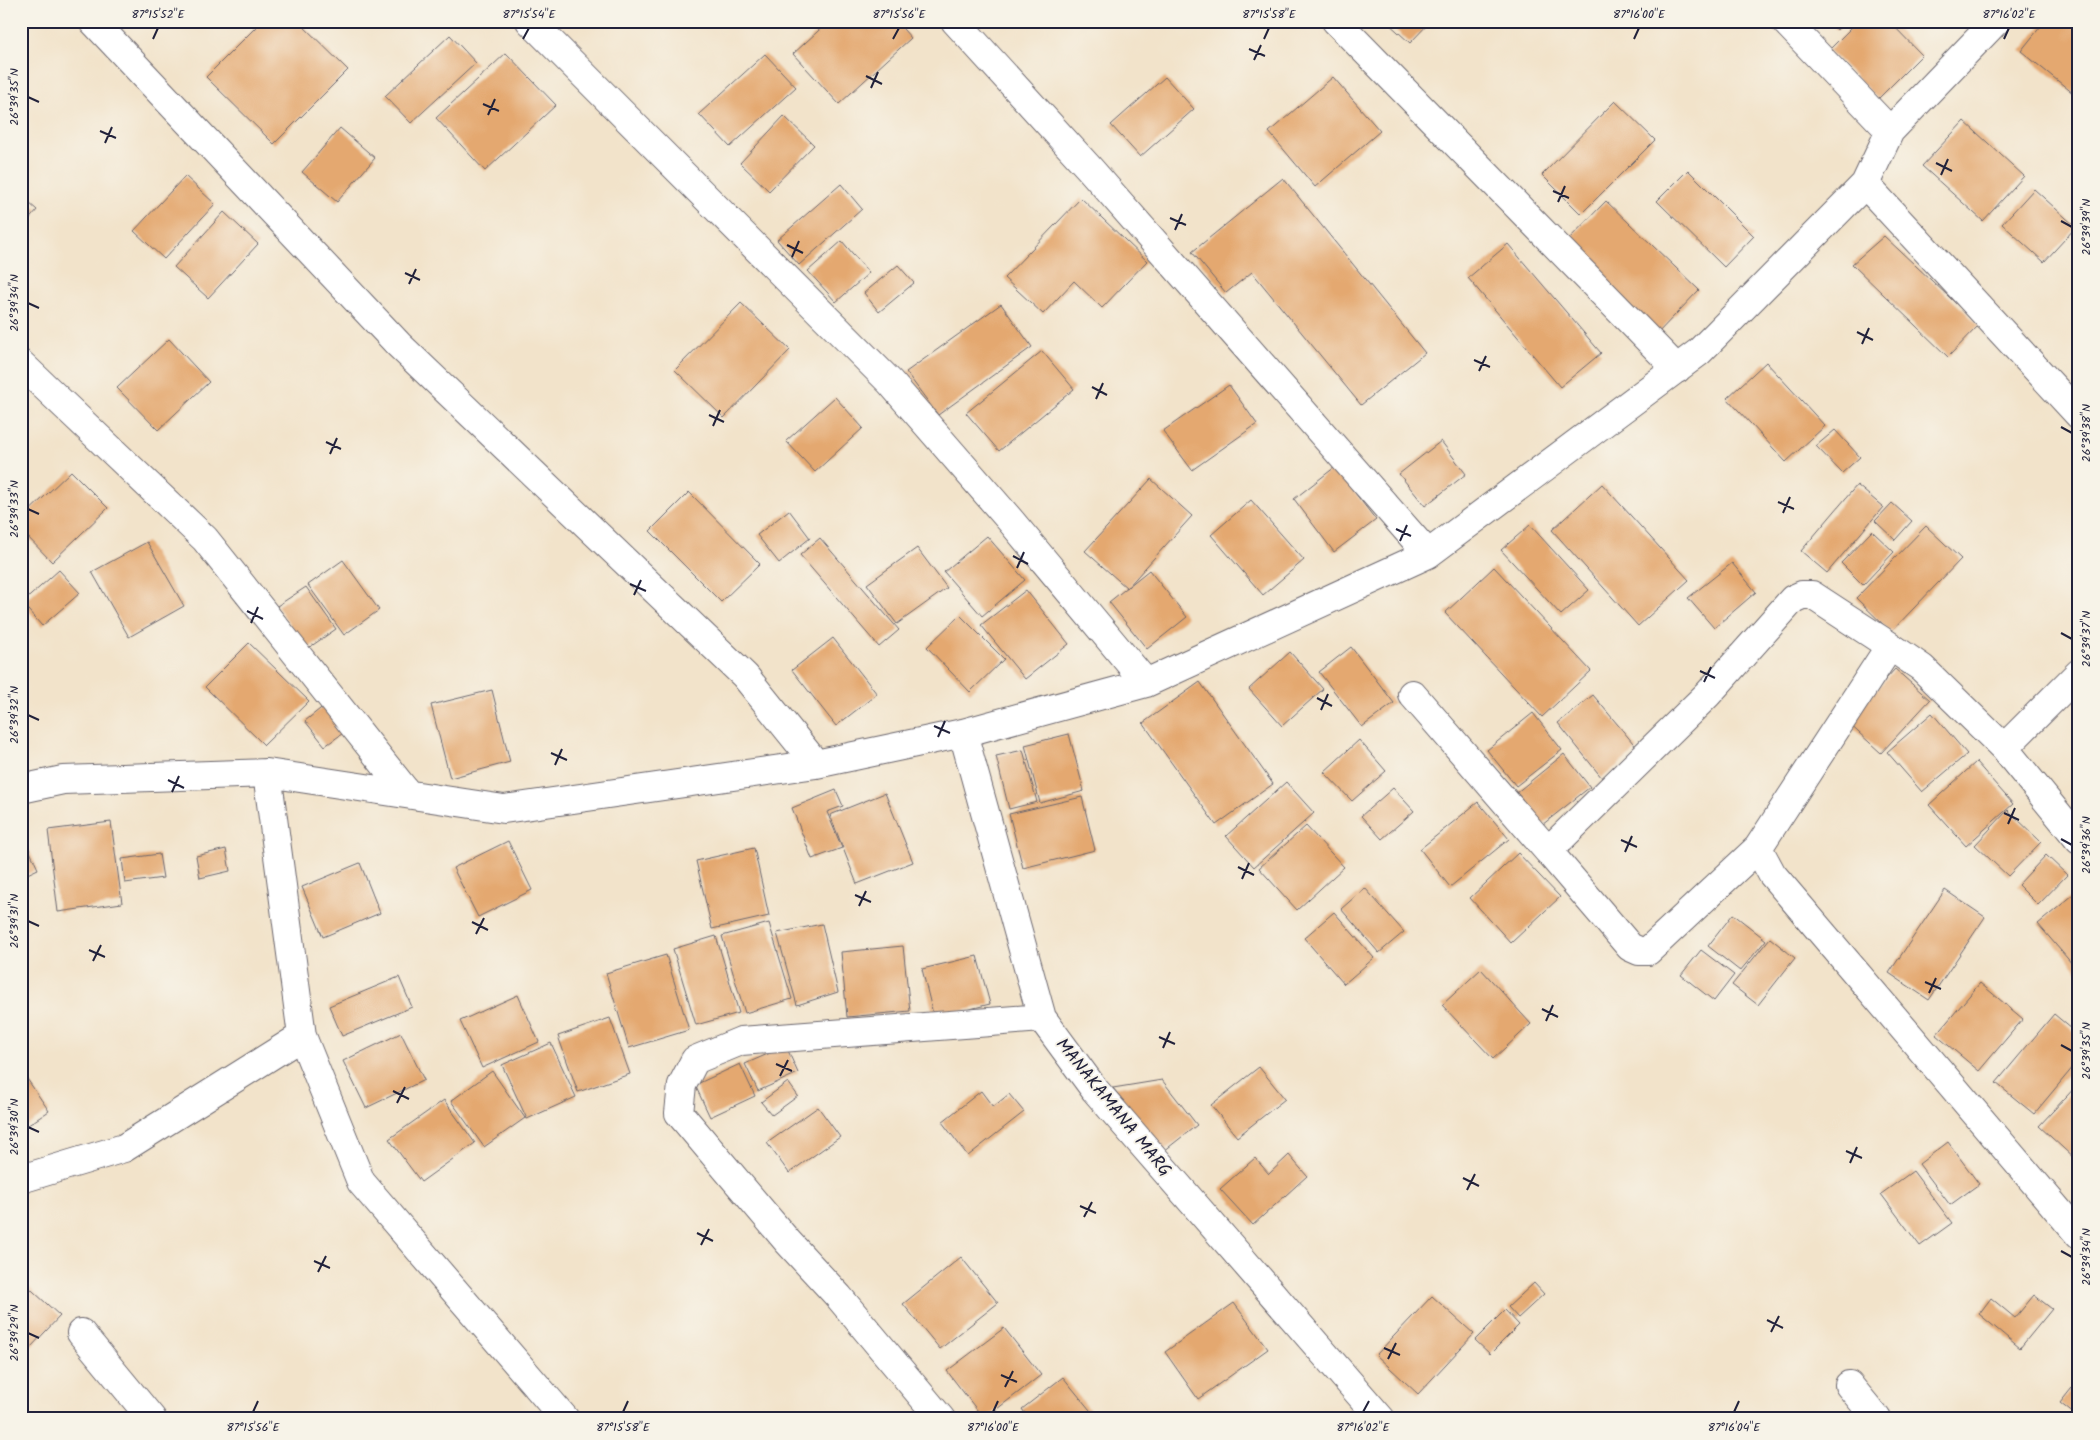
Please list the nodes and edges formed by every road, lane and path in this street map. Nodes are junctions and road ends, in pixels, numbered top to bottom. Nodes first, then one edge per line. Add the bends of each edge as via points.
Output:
1 (93, 21) edge
2 (530, 21) edge
3 (955, 21) edge
4 (1336, 21) edge
5 (1784, 21) edge
6 (1996, 21) edge
7 (1890, 131) junction
8 (1865, 184) junction
9 (21, 364) edge
10 (1677, 369) junction
11 (2079, 416) edge
12 (1428, 554) junction
13 (1890, 646) junction
14 (2079, 673) edge
15 (1146, 683) junction
16 (1412, 694) dead end
17 (963, 733) junction
18 (2004, 748) junction
19 (816, 764) junction
20 (267, 773) junction
21 (21, 789) edge
22 (408, 794) junction
23 (2079, 840) edge
24 (1758, 848) junction
25 (1548, 851) junction
26 (1042, 1018) junction
27 (302, 1036) junction
28 (21, 1179) edge
29 (2079, 1236) edge
30 (81, 1333) dead end
31 (1849, 1385) dead end
32 (152, 1419) edge
33 (565, 1419) edge
34 (940, 1419) edge
35 (1381, 1419) edge
36 (1877, 1419) edge

1 - 19 street via 399,345 745,676
2 - 15 street via 890,382
3 - 12 street via 1090,169
4 - 10 street
5 - 7 street
6 - 7 street
7 - 8 street
8 - 10 street via 1699,352
8 - 11 street
9 - 22 street via 205,539
10 - 12 street
12 - 15 street
13 - 18 street via 1922,668
13 - 24 street
13 - 25 street via 1812,595 1793,599 1708,694
14 - 18 street
15 - 17 street
16 - 25 street
17 - 19 street
17 - 26 street, MANAKAMANA MARG
18 - 23 street
19 - 22 street via 504,810
20 - 21 street via 63,780
20 - 22 street
20 - 27 street
24 - 25 street via 1648,951 1630,947
24 - 29 street via 1772,874
26 - 34 street via 742,1041 695,1060 682,1085 679,1113
26 - 35 street, MANAKAMANA MARG via 1095,1090
27 - 28 street via 124,1148
27 - 33 street via 360,1182
30 - 32 street
31 - 36 street

